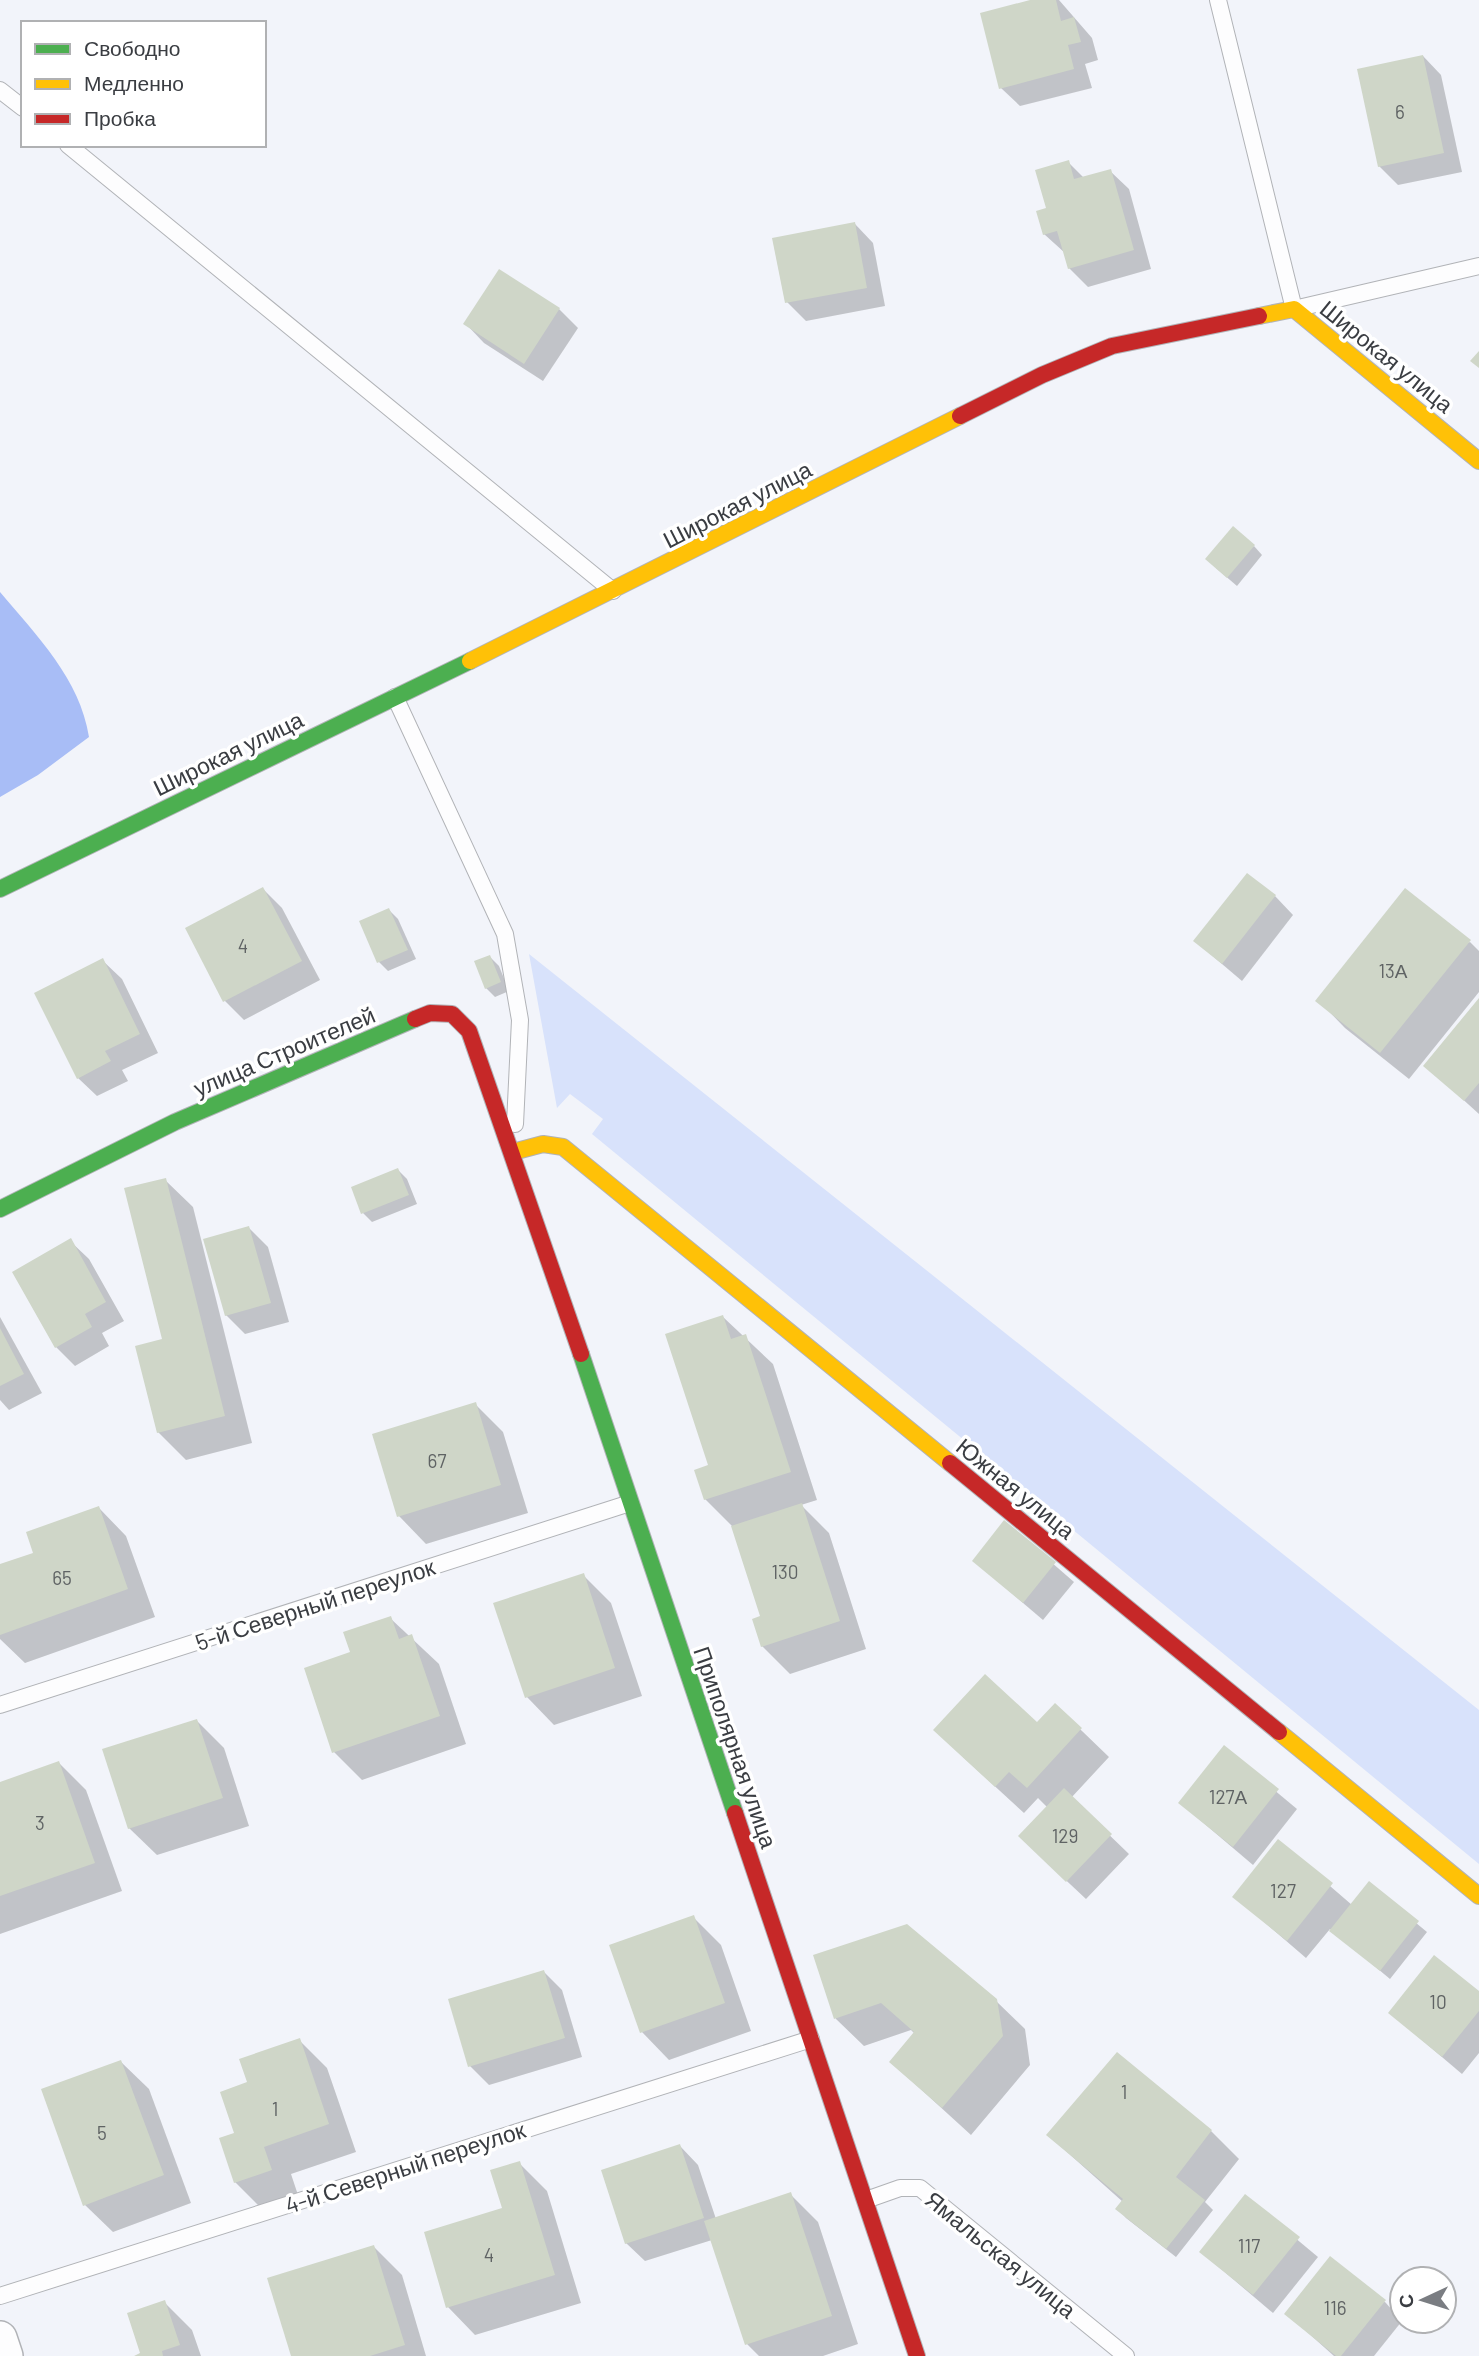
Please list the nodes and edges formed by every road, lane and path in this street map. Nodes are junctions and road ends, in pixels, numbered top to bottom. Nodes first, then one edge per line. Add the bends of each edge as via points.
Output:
1 (1219, 0) edge
2 (0, 90) edge
3 (21, 106) edge
4 (70, 147) edge
5 (1479, 267) edge
6 (1294, 309) junction
7 (1479, 461) edge
8 (614, 591) junction
9 (395, 697) junction
10 (0, 889) edge
11 (513, 1152) junction
12 (0, 1209) edge
13 (630, 1503) junction
14 (0, 1705) edge
15 (1479, 1896) edge
16 (811, 2039) junction
17 (866, 2200) junction
18 (0, 2296) edge
19 (0, 2338) edge
20 (6, 2356) edge
21 (917, 2356) edge
22 (1126, 2356) edge

1 - 6 lane
2 - 3 lane
4 - 8 lane
5 - 6 lane
6 - 7 street, Широкая улица
6 - 8 street, Широкая улица via 1100,351 1042,375
8 - 9 street, Широкая улица
9 - 10 street, Широкая улица
9 - 11 lane via 508,945 520,1020
11 - 12 street, улица Строителей via 469,1031 452,1014 430,1013 175,1122
11 - 13 street, Приполярная улица
11 - 15 street, Южная улица via 543,1144 563,1147
13 - 14 lane, 5-й Северный переулок
13 - 16 street, Приполярная улица
16 - 17 street, Приполярная улица
16 - 18 lane, 4-й Северный переулок
17 - 21 street, Приполярная улица
17 - 22 lane, Ямальская улица via 900,2188 920,2188
19 - 20 street

